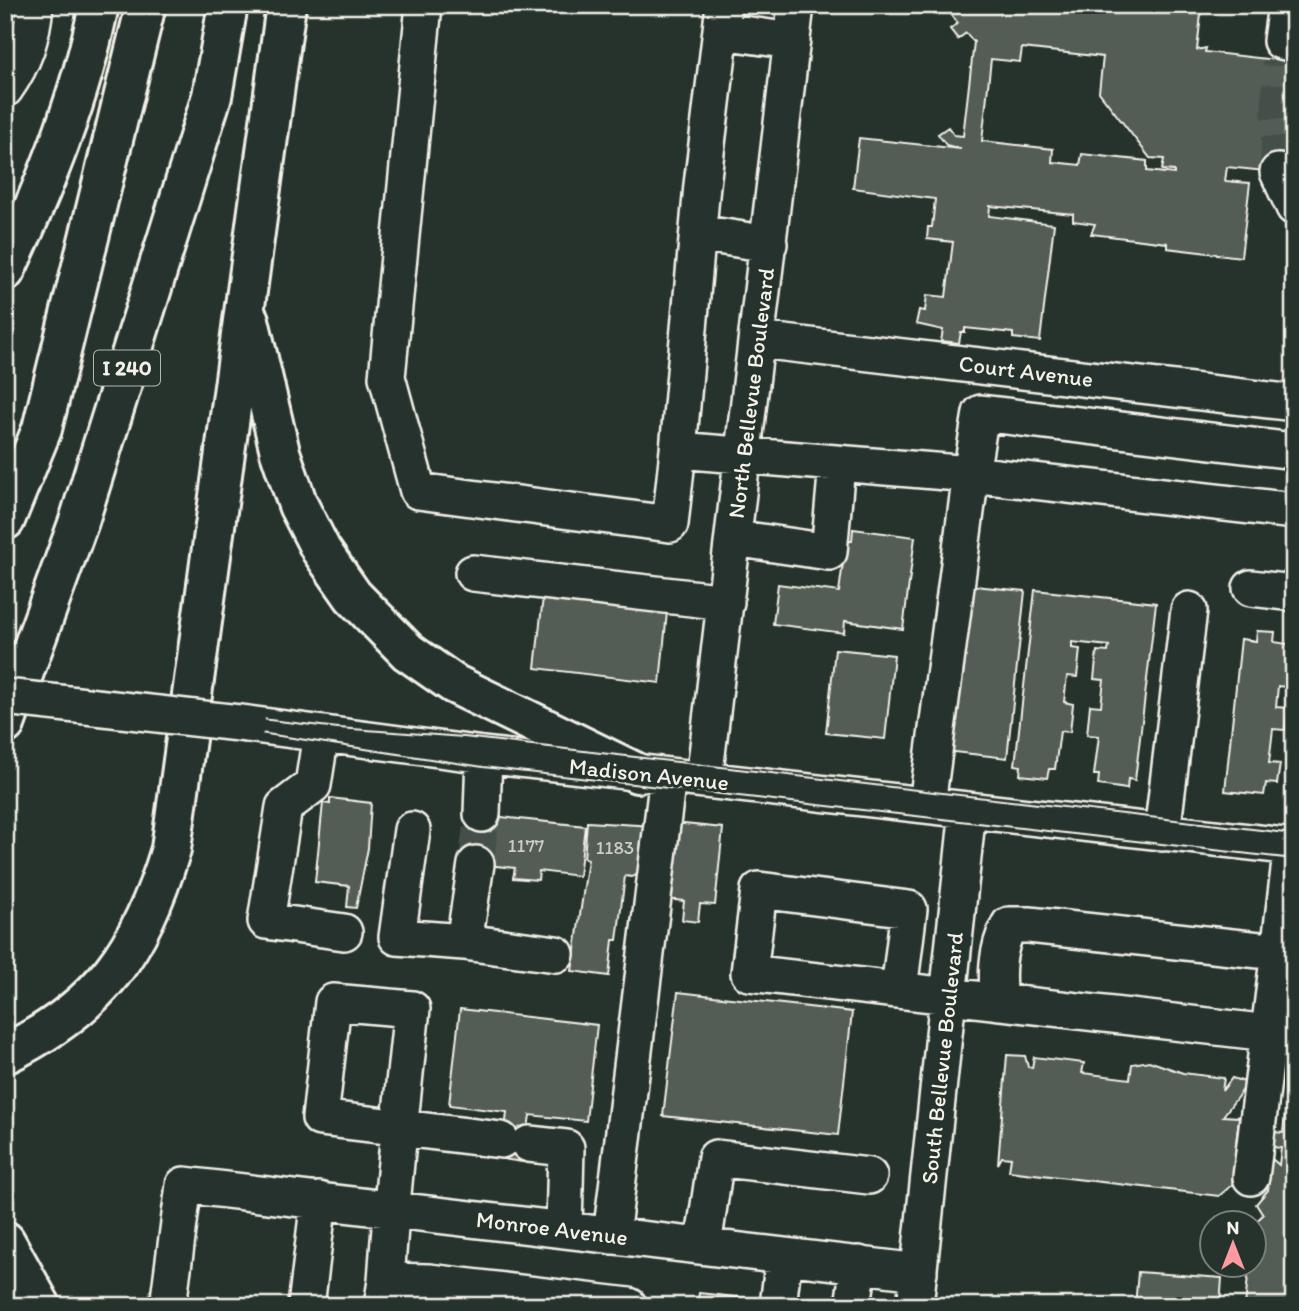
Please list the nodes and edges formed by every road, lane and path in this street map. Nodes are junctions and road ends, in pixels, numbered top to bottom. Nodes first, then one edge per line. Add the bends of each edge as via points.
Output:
1 (36, 5) edge
2 (99, 5) edge
3 (146, 5) edge
4 (228, 5) edge
5 (286, 5) edge
6 (424, 5) edge
7 (796, 5) edge
8 (1286, 5) edge
9 (723, 18) edge
10 (792, 41) junction
11 (1285, 49) tunnel mouth
12 (5, 89) edge
13 (1278, 172) tunnel mouth
14 (1294, 207) edge
15 (698, 233) junction
16 (769, 244) junction
17 (5, 271) edge
18 (245, 304) junction
19 (759, 340) junction
20 (1294, 403) edge
21 (677, 450) junction
22 (1294, 451) edge
23 (745, 456) junction
24 (837, 466) junction
25 (971, 474) junction
26 (1294, 511) edge
27 (5, 520) edge
28 (734, 538) junction
29 (473, 573) dead end
30 (1251, 588) dead end
31 (1294, 593) edge
32 (726, 602) junction
33 (1189, 610) dead end
34 (5, 697) edge
35 (5, 724) edge
36 (321, 734) junction
37 (484, 755) junction
38 (652, 775) junction
39 (704, 780) junction
40 (927, 804) junction
41 (968, 810) junction
42 (482, 814) tunnel mouth
43 (412, 830) dead end
44 (1163, 833) junction
45 (1293, 847) edge
46 (476, 864) tunnel mouth
47 (344, 933) dead end
48 (464, 942) junction
49 (1278, 952) junction
50 (556, 954) dead end
51 (899, 990) junction
52 (949, 996) junction
53 (999, 1002) junction
54 (1277, 1039) edge
55 (5, 1054) edge
56 (869, 1176) dead end
57 (1251, 1177) dead end
58 (320, 1200) junction
59 (391, 1209) junction
60 (564, 1229) junction
61 (611, 1236) junction
62 (5, 1241) edge
63 (704, 1246) junction
64 (784, 1256) junction
65 (859, 1264) junction
66 (919, 1272) junction
67 (384, 1293) edge
68 (41, 1306) edge
69 (168, 1306) edge
70 (306, 1306) edge
71 (629, 1306) edge
72 (778, 1306) edge
73 (853, 1306) edge
74 (915, 1306) edge

1 - 12 street via 32,37
2 - 17 highway via 45,186
3 - 27 highway, I 240 via 41,429
4 - 35 highway, I 240 via 212,96 79,521
5 - 18 highway
6 - 21 street via 387,377 418,491 670,524
7 - 10 street, North Bellevue Boulevard
8 - 11 street
9 - 10 street
9 - 15 street
10 - 16 street, North Bellevue Boulevard
13 - 14 street
15 - 16 street
15 - 21 street
16 - 19 street, North Bellevue Boulevard
18 - 38 highway via 287,477 309,528 353,596 408,652 454,684
18 - 55 highway via 171,849 160,886 146,920 109,979 57,1025
19 - 20 street, Court Avenue
19 - 23 street, North Bellevue Boulevard
21 - 23 street
22 - 25 street via 981,413
23 - 24 street
23 - 28 street, North Bellevue Boulevard
24 - 25 street
24 - 28 street via 829,552
25 - 26 street
25 - 40 street
28 - 32 street, North Bellevue Boulevard
29 - 32 street
30 - 31 street
32 - 39 street, North Bellevue Boulevard
33 - 44 street
34 - 36 street, Madison Avenue, bridge
36 - 37 street, Madison Avenue
36 - 47 street via 313,785 284,807 266,921
37 - 38 street, Madison Avenue
37 - 42 street
38 - 39 street, Madison Avenue
38 - 61 street
39 - 40 street, Madison Avenue
40 - 41 street, Madison Avenue
41 - 44 street, Madison Avenue
41 - 52 street, South Bellevue Boulevard
43 - 48 street via 397,937
44 - 45 street, Madison Avenue
45 - 49 street
46 - 48 street
48 - 50 street
49 - 53 street via 1009,925 999,946
49 - 54 street
51 - 51 street via 748,973 759,890 909,909
51 - 52 street
52 - 53 street
52 - 66 street, South Bellevue Boulevard
53 - 54 street
54 - 57 street
56 - 63 street via 716,1158
58 - 59 street, Monroe Avenue
58 - 69 street, Monroe Avenue via 184,1185
58 - 70 street
59 - 60 street, Monroe Avenue
59 - 60 street via 400,1127 566,1149
59 - 67 street
60 - 61 street, Monroe Avenue
61 - 63 street, Monroe Avenue
62 - 68 highway
63 - 64 street, Monroe Avenue
64 - 65 street, Monroe Avenue
64 - 72 street
65 - 66 street, Monroe Avenue
65 - 73 street
66 - 74 street, South Bellevue Boulevard
67 - 71 street via 429,1282

